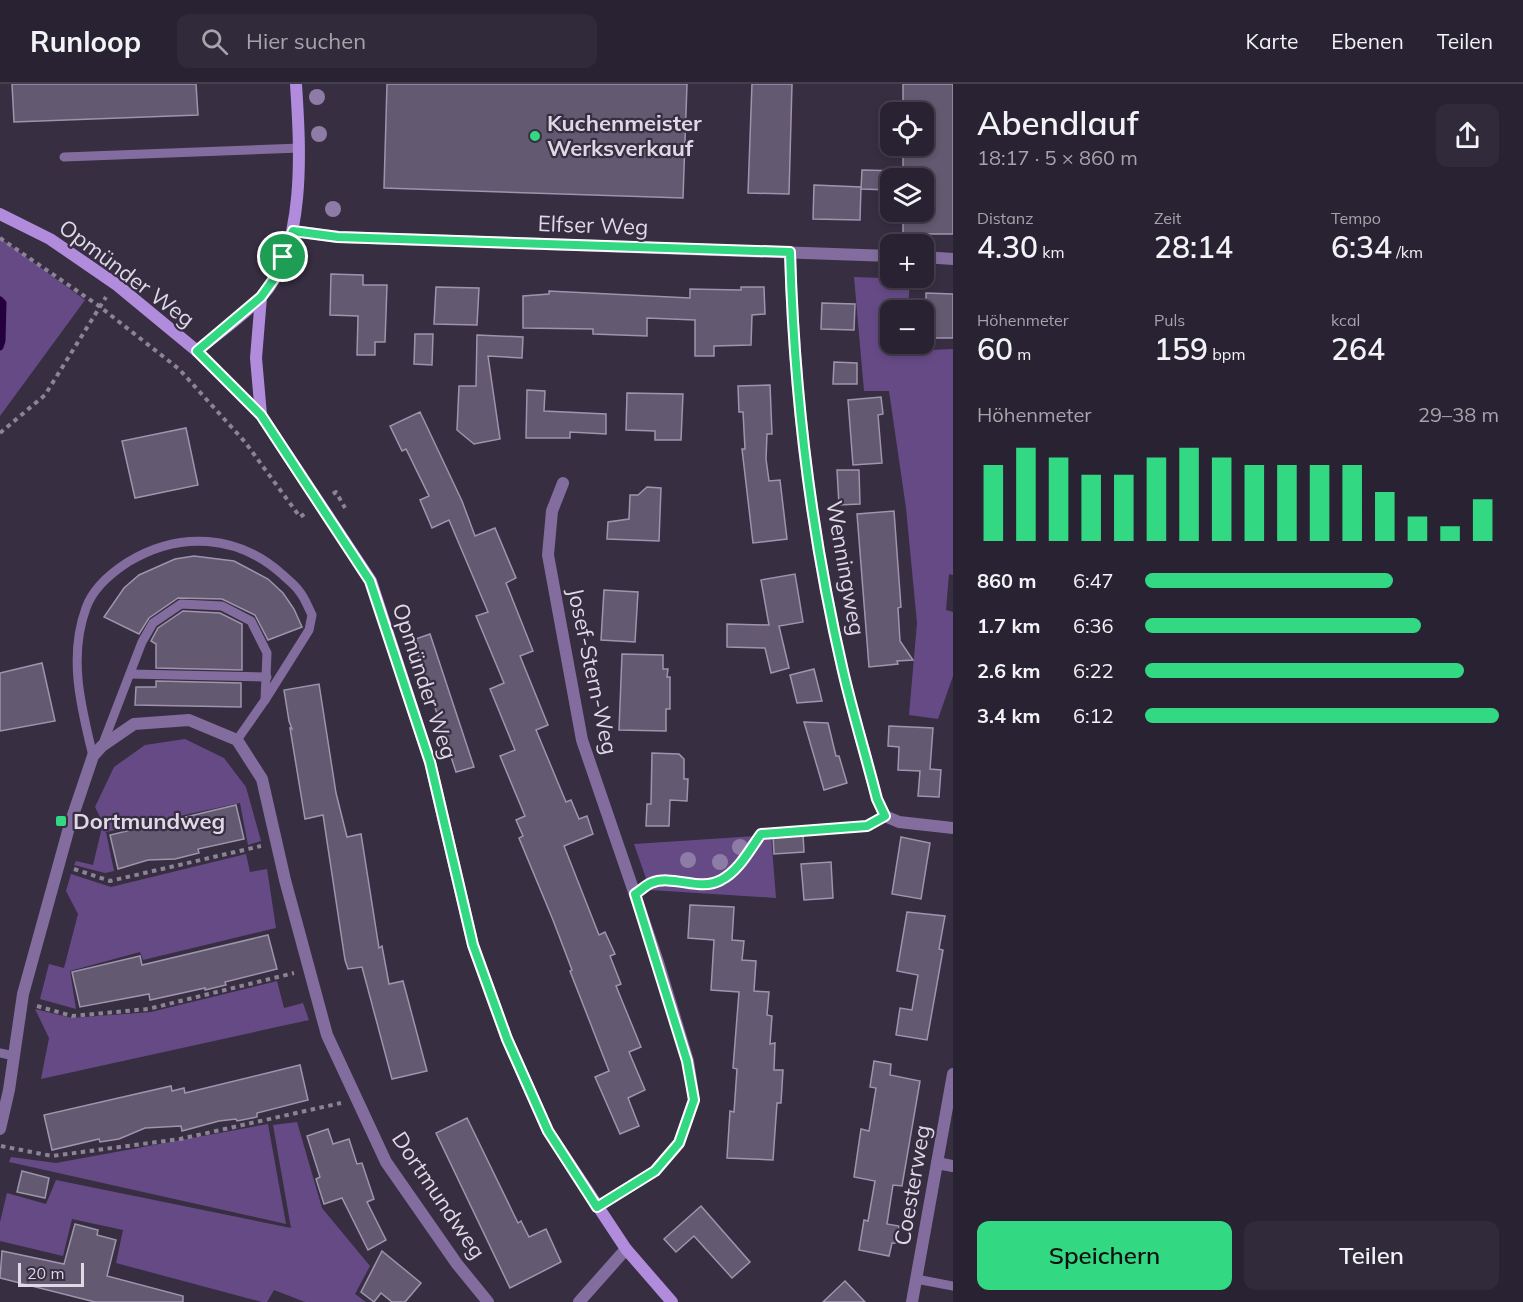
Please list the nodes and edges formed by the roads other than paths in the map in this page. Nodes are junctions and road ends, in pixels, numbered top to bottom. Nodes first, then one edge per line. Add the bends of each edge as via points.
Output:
1 (297, 84) edge
2 (300, 148) junction
3 (64, 157) dead end
4 (0, 214) edge
5 (293, 231) junction
6 (790, 252) junction
7 (880, 256) edge
8 (934, 258) edge
9 (953, 259) edge
10 (261, 297) junction
11 (197, 351) junction
12 (261, 415) junction
13 (562, 483) dead end
14 (130, 674) junction
15 (267, 677) junction
16 (265, 699) junction
17 (237, 740) junction
18 (102, 746) junction
19 (93, 756) junction
20 (953, 828) edge
21 (0, 1053) edge
22 (14, 1056) junction
23 (953, 1074) edge
24 (0, 1129) edge
25 (937, 1163) junction
26 (953, 1166) edge
27 (597, 1207) junction
28 (626, 1249) junction
29 (916, 1279) junction
30 (953, 1286) edge
31 (488, 1302) edge
32 (579, 1302) edge
33 (672, 1302) edge
34 (912, 1302) edge

1 - 2 main road
2 - 3 lane
2 - 5 main road
4 - 11 main road, Opmünder Weg via 50,239 117,285
5 - 6 street, Elfser Weg via 338,237
5 - 10 main road via 276,276
6 - 7 street, Elfser Weg
6 - 20 street, Wenningweg via 801,418 820,554 843,671 877,799 885,816 899,822
8 - 9 street
10 - 11 main road
10 - 12 main road via 256,358
11 - 12 main road, Opmünder Weg
12 - 27 main road, Opmünder Weg via 370,581 430,762 473,945 507,1039 548,1131
13 - 27 street, Josef-Stern-Weg via 552,511 548,555 582,740 687,1061 694,1100 679,1143 655,1171
14 - 15 lane
14 - 15 lane via 153,623 181,604 222,606 251,621 267,653
14 - 18 lane
15 - 16 lane
16 - 17 lane
16 - 19 lane via 309,630 312,615 299,590 268,562 232,544 185,541 145,552 109,574 86,607 76,651 78,695
17 - 18 street via 189,720 134,724
17 - 31 street, Dortmundweg via 262,779 327,1035 386,1162
18 - 19 street
19 - 22 street via 21,1002
21 - 22 lane
22 - 24 street
23 - 25 street, Coesterweg
25 - 26 street
25 - 29 street, Coesterweg
27 - 28 main road, Opmünder Weg
28 - 32 street
28 - 33 main road, Opmünder Weg
29 - 30 lane
29 - 34 street, Coesterweg

